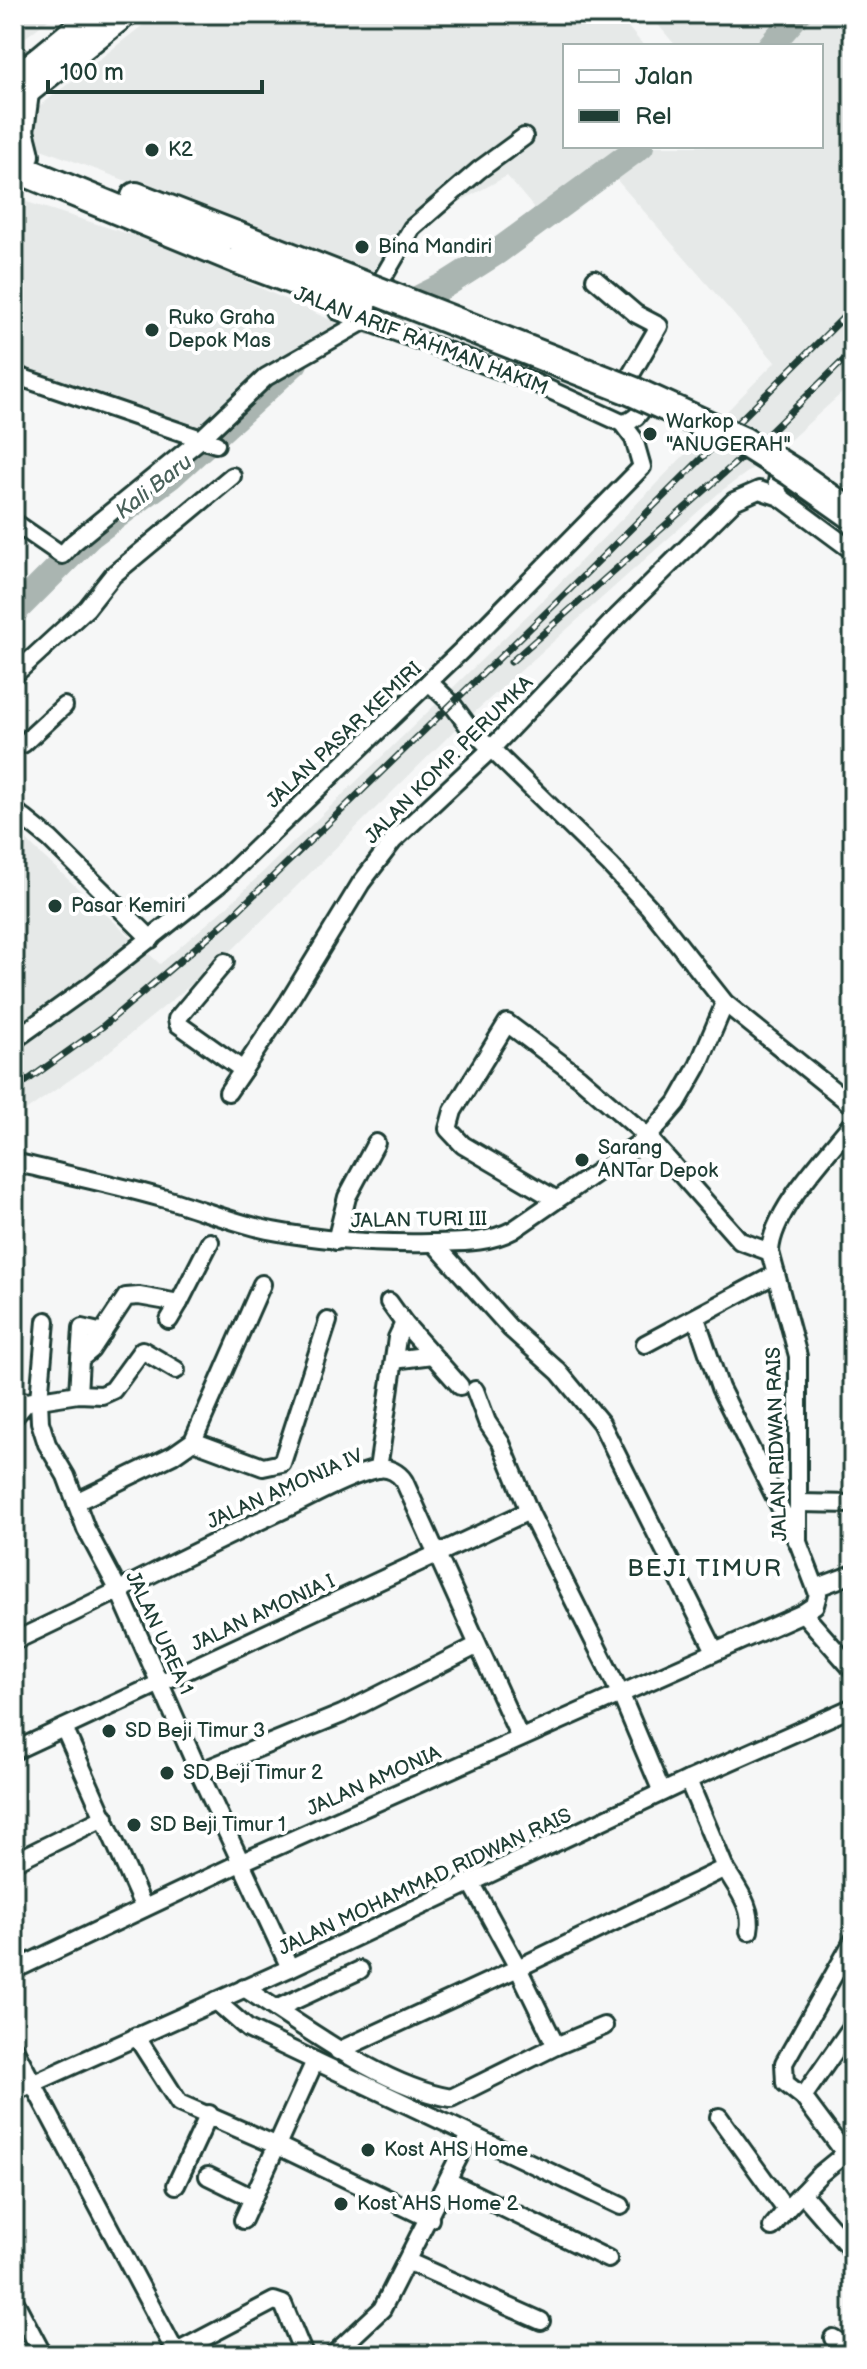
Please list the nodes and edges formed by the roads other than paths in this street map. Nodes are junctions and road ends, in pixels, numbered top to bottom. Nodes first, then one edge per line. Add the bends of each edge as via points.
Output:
1 (77, 14) edge
2 (94, 14) edge
3 (125, 14) edge
4 (14, 65) edge
5 (17, 91) edge
6 (524, 137) dead end
7 (18, 157) edge
8 (14, 181) edge
9 (47, 181) junction
10 (223, 242) junction
11 (595, 279) dead end
12 (381, 281) junction
13 (364, 321) junction
14 (14, 375) edge
15 (630, 376) junction
16 (622, 423) junction
17 (210, 441) junction
18 (232, 476) dead end
19 (780, 497) junction
20 (853, 503) edge
21 (853, 515) edge
22 (14, 522) edge
23 (853, 536) edge
24 (853, 551) edge
25 (14, 675) edge
26 (429, 682) junction
27 (64, 706) dead end
28 (23, 744) dead end
29 (491, 749) junction
30 (14, 810) edge
31 (151, 939) junction
32 (225, 962) dead end
33 (725, 1003) junction
34 (14, 1040) edge
35 (243, 1070) junction
36 (228, 1092) dead end
37 (853, 1106) edge
38 (853, 1122) edge
39 (648, 1137) junction
40 (376, 1143) dead end
41 (14, 1162) edge
42 (555, 1199) junction
43 (336, 1241) junction
44 (210, 1242) dead end
45 (434, 1243) junction
46 (770, 1252) junction
47 (776, 1274) junction
48 (262, 1284) dead end
49 (389, 1302) dead end
50 (179, 1303) junction
51 (696, 1318) junction
52 (169, 1320) dead end
53 (46, 1321) dead end
54 (328, 1321) dead end
55 (404, 1323) junction
56 (645, 1344) dead end
57 (432, 1355) junction
58 (394, 1360) junction
59 (176, 1370) dead end
60 (78, 1394) junction
61 (27, 1400) edge
62 (14, 1417) edge
63 (193, 1441) junction
64 (378, 1469) junction
65 (76, 1502) junction
66 (799, 1503) junction
67 (853, 1504) edge
68 (529, 1511) junction
69 (798, 1542) junction
70 (436, 1556) junction
71 (853, 1574) edge
72 (818, 1587) junction
73 (119, 1591) junction
74 (803, 1613) junction
75 (15, 1638) edge
76 (476, 1646) junction
77 (715, 1651) junction
78 (853, 1670) edge
79 (161, 1683) junction
80 (621, 1695) junction
81 (853, 1707) edge
82 (64, 1728) junction
83 (520, 1738) junction
84 (14, 1751) edge
85 (199, 1772) junction
86 (688, 1780) junction
87 (662, 1792) junction
88 (105, 1817) junction
89 (14, 1862) edge
90 (242, 1862) junction
91 (725, 1868) junction
92 (471, 1882) junction
93 (144, 1908) junction
94 (749, 1931) dead end
95 (853, 1941) edge
96 (290, 1968) junction
97 (518, 1968) junction
98 (14, 1970) edge
99 (360, 1970) dead end
100 (244, 1988) junction
101 (216, 2001) junction
102 (276, 2009) junction
103 (853, 2025) edge
104 (604, 2026) dead end
105 (136, 2036) junction
106 (556, 2046) junction
107 (14, 2048) edge
108 (338, 2051) junction
109 (315, 2061) junction
110 (34, 2083) junction
111 (14, 2092) edge
112 (803, 2097) junction
113 (209, 2114) junction
114 (719, 2117) dead end
115 (470, 2135) junction
116 (278, 2146) junction
117 (850, 2158) edge
118 (208, 2176) dead end
119 (448, 2181) junction
120 (176, 2185) dead end
121 (802, 2193) junction
122 (253, 2198) junction
123 (621, 2206) dead end
124 (786, 2210) junction
125 (430, 2219) junction
126 (243, 2220) dead end
127 (772, 2227) dead end
128 (853, 2252) edge
129 (608, 2259) dead end
130 (409, 2262) junction
131 (14, 2300) edge
132 (541, 2321) dead end
133 (833, 2338) dead end
134 (853, 2351) edge
135 (174, 2354) edge
136 (43, 2355) edge
137 (304, 2355) edge
138 (333, 2355) edge

1 - 4 main road
2 - 5 main road
3 - 5 main road
5 - 7 highway
6 - 12 street via 412,228
7 - 9 highway, JALAN ARIF RAHMAN HAKIM
7 - 10 highway, JALAN ARIF RAHMAN HAKIM
8 - 9 highway
9 - 10 highway, JALAN ARIF RAHMAN HAKIM
10 - 12 street, JALAN ARIF RAHMAN HAKIM via 277,243
10 - 13 street, JALAN ARIF RAHMAN HAKIM via 264,279
10 - 21 highway, JALAN ARIF RAHMAN HAKIM, bridge via 632,391 744,442
10 - 23 highway, JALAN ARIF RAHMAN HAKIM, bridge via 684,433 762,473
11 - 15 street via 659,326
12 - 15 street, JALAN ARIF RAHMAN HAKIM
13 - 16 street, JALAN ARIF RAHMAN HAKIM via 535,383
13 - 17 street via 266,377
14 - 17 street
15 - 16 street via 642,385 646,399 634,420
16 - 26 street, JALAN PASAR KEMIRI via 634,439 642,467
17 - 22 street via 62,555
18 - 25 street via 113,575 87,608
19 - 20 street via 775,486 783,470 804,466
19 - 24 street
19 - 29 street, JALAN KOMP. PERUMKA via 759,490 734,501
26 - 29 street
26 - 31 street, JALAN PASAR KEMIRI via 219,884
27 - 28 street
29 - 33 street via 649,907
29 - 35 street, JALAN KOMP. PERUMKA via 393,841
30 - 31 street
31 - 34 street, JALAN PASAR KEMIRI
32 - 35 street via 177,1019
33 - 37 street
33 - 39 street, JALAN TURI III via 677,1103
35 - 36 street, JALAN KOMP. PERUMKA
38 - 46 street via 780,1215
39 - 42 street, JALAN TURI III
39 - 42 street via 507,1023 453,1111 448,1129 463,1145
39 - 46 street via 740,1241
40 - 43 street via 347,1197
41 - 43 street, JALAN TURI III via 137,1191 255,1228
42 - 45 street, JALAN TURI III via 497,1238
43 - 45 street, JALAN TURI III
44 - 50 street
45 - 77 street via 601,1423
46 - 47 street, JALAN RIDWAN RAIS
47 - 51 street
47 - 66 street, JALAN RIDWAN RAIS via 798,1356
48 - 63 street
49 - 55 street
50 - 52 street
50 - 60 street via 130,1295 80,1359
51 - 56 street
51 - 69 street via 720,1388
53 - 61 street, JALAN UREA 1
54 - 63 street via 282,1463 263,1467
55 - 57 street
55 - 58 street
57 - 58 street
57 - 68 street via 467,1388 501,1443
58 - 64 street
59 - 60 street via 142,1350 113,1390
60 - 61 street
61 - 62 street
61 - 65 street, JALAN UREA 1
63 - 65 street
64 - 70 street, JALAN AMONIA IV via 400,1476
64 - 73 street, JALAN AMONIA IV
65 - 73 street, JALAN UREA 1
66 - 67 street
66 - 69 street, JALAN RIDWAN RAIS
68 - 70 street, JALAN AMONIA I
68 - 80 street
69 - 72 street, JALAN RIDWAN RAIS
70 - 76 street, JALAN AMONIA IV
70 - 79 street, JALAN AMONIA I
71 - 72 street
72 - 74 street via 815,1605
73 - 75 street, JALAN AMONIA IV
73 - 79 street, JALAN UREA 1
74 - 77 street, JALAN AMONIA
74 - 78 street
76 - 83 street, JALAN AMONIA IV
76 - 85 street via 342,1714
77 - 80 street, JALAN AMONIA
79 - 82 street, JALAN AMONIA I
79 - 85 street, JALAN UREA 1
80 - 83 street, JALAN AMONIA
80 - 87 street
81 - 86 street, JALAN MOHAMMAD RIDWAN RAIS
82 - 84 street, JALAN AMONIA I
82 - 88 street
83 - 90 street, JALAN AMONIA
85 - 90 street, JALAN UREA 1
86 - 87 street, JALAN MOHAMMAD RIDWAN RAIS
86 - 91 street
87 - 92 street, JALAN MOHAMMAD RIDWAN RAIS
88 - 89 street
88 - 93 street
90 - 93 street, JALAN AMONIA
90 - 96 street, JALAN UREA 1
91 - 94 street via 748,1908
91 - 97 street
92 - 96 street, JALAN MOHAMMAD RIDWAN RAIS
92 - 97 street
93 - 98 street, JALAN AMONIA
95 - 112 street via 784,2063 785,2083
96 - 100 street, JALAN MOHAMMAD RIDWAN RAIS
97 - 106 street
97 - 108 street
99 - 102 street
100 - 101 street, JALAN MOHAMMAD RIDWAN RAIS
100 - 102 street
101 - 105 street, JALAN MOHAMMAD RIDWAN RAIS
101 - 109 street via 248,2029
102 - 108 street
103 - 112 street
104 - 106 street
105 - 110 street, JALAN MOHAMMAD RIDWAN RAIS
105 - 113 street via 179,2103
106 - 108 street via 451,2098 402,2082
107 - 110 street
109 - 115 street
109 - 116 street
110 - 111 street, JALAN MOHAMMAD RIDWAN RAIS
110 - 135 street
112 - 117 street
113 - 116 street
113 - 120 street
114 - 124 street
115 - 119 street
115 - 123 street
116 - 122 street
116 - 125 street
117 - 121 street via 820,2174
118 - 122 street
119 - 125 street
119 - 129 street
121 - 124 street
121 - 128 street
122 - 126 street
124 - 127 street
125 - 130 street
130 - 132 street
130 - 138 street via 377,2316
131 - 136 street
133 - 134 street
135 - 137 street via 278,2301

